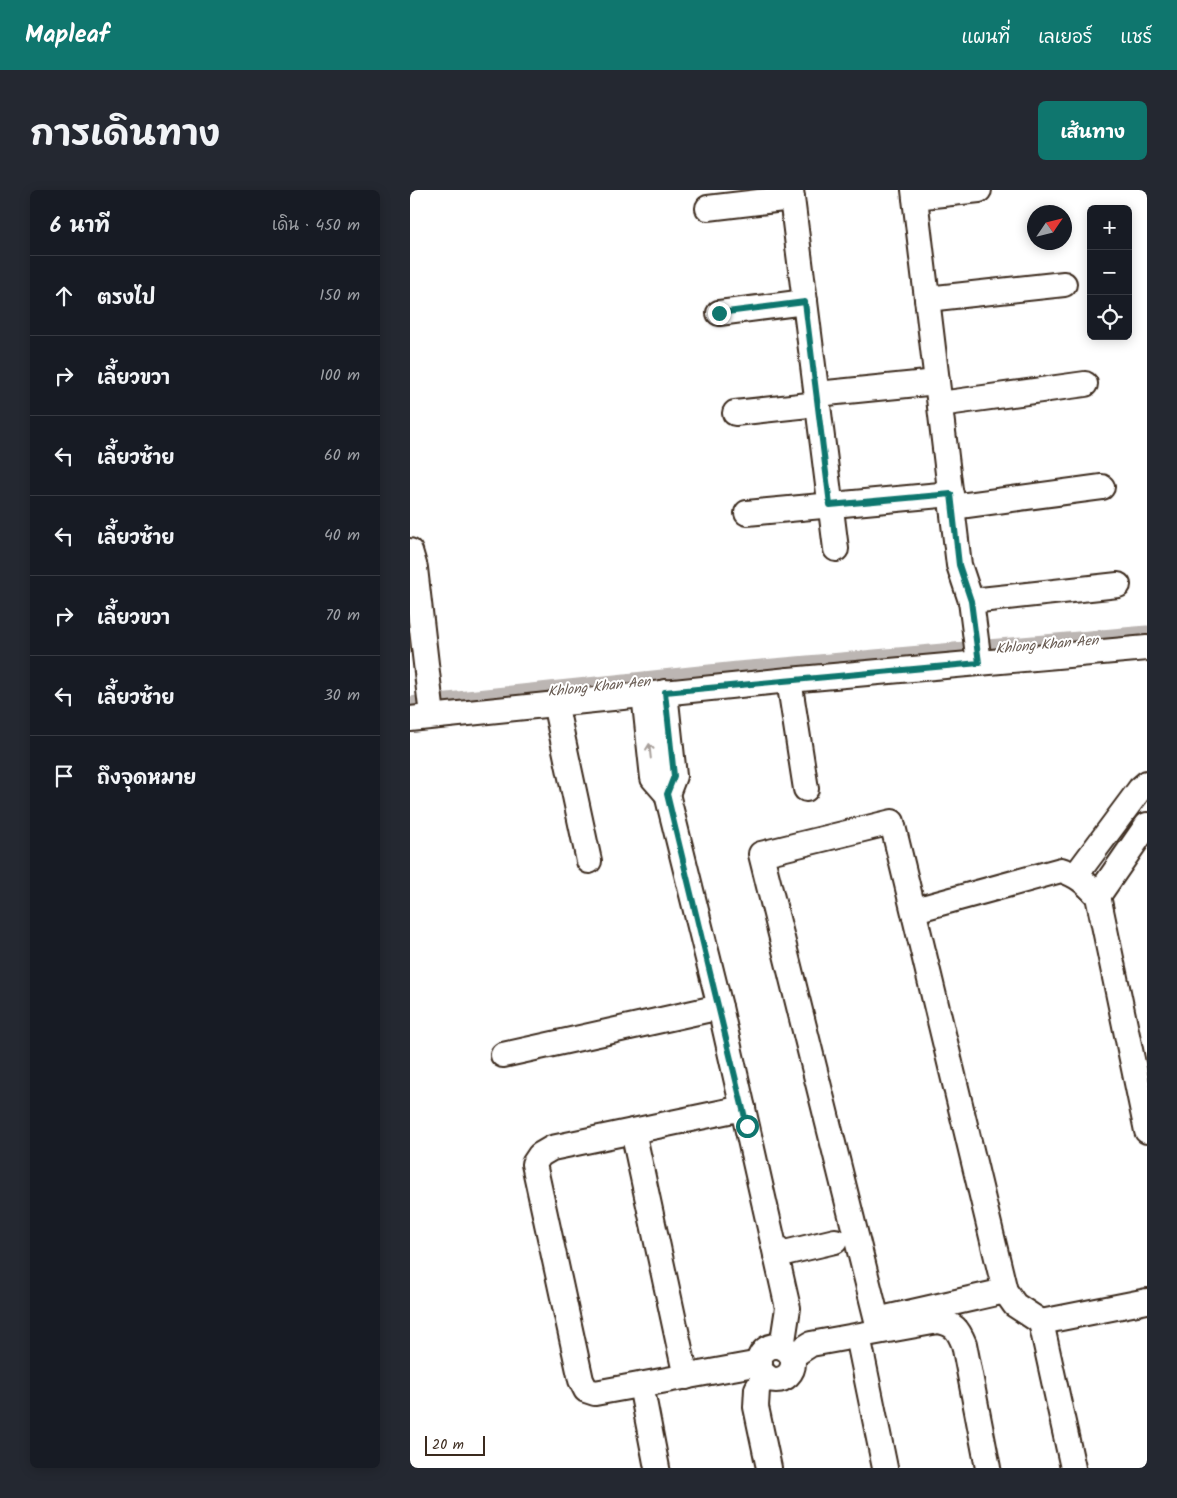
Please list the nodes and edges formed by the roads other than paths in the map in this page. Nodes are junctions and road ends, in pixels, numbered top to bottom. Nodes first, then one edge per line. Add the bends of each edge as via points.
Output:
1 (980, 190) edge
2 (792, 194) edge
3 (914, 194) edge
4 (708, 208) dead end
5 (1064, 284) dead end
6 (927, 299) junction
7 (805, 302) junction
8 (719, 313) dead end
9 (1085, 384) dead end
10 (938, 393) junction
11 (817, 399) junction
12 (735, 413) dead end
13 (1102, 487) dead end
14 (952, 501) junction
15 (830, 505) junction
16 (746, 513) dead end
17 (836, 549) dead end
18 (410, 551) edge
19 (1118, 584) dead end
20 (972, 608) junction
21 (1147, 648) edge
22 (978, 657) junction
23 (789, 680) junction
24 (655, 693) junction
25 (555, 703) junction
26 (424, 715) edge
27 (1147, 783) edge
28 (806, 789) dead end
29 (1147, 825) edge
30 (589, 861) dead end
31 (1076, 875) junction
32 (1098, 896) junction
33 (914, 910) junction
34 (720, 1008) junction
35 (503, 1055) dead end
36 (743, 1108) junction
37 (633, 1131) junction
38 (1147, 1132) edge
39 (835, 1241) dead end
40 (776, 1255) junction
41 (1005, 1291) junction
42 (1147, 1301) edge
43 (1041, 1322) junction
44 (858, 1336) junction
45 (787, 1352) junction
46 (762, 1369) junction
47 (686, 1377) junction
48 (641, 1385) junction
49 (657, 1468) edge
50 (769, 1468) edge
51 (884, 1468) edge
52 (988, 1468) edge
53 (1073, 1468) edge

1 - 3 street
2 - 4 street
2 - 7 street
3 - 6 street
5 - 6 street
6 - 10 street
7 - 8 street
7 - 11 street
9 - 10 street
10 - 11 street
10 - 14 street
11 - 12 street
11 - 15 street
13 - 14 street
14 - 15 street
14 - 20 street via 959,565
15 - 16 street
15 - 17 street
18 - 26 street via 415,568 426,665
19 - 20 street
20 - 22 street
21 - 22 street
22 - 23 street
23 - 24 street
23 - 28 street
24 - 25 street
24 - 34 street via 653,778 667,794
25 - 26 street
25 - 30 street
27 - 31 street
29 - 32 street
31 - 32 street
31 - 33 street via 1061,870
32 - 38 street
33 - 41 street
33 - 41 street via 892,822 761,854 877,1320
34 - 35 street
34 - 36 street
36 - 37 street
36 - 40 street
37 - 47 street
37 - 48 street via 552,1148 540,1155 534,1164 581,1380 586,1390 595,1393
39 - 40 street
40 - 45 street via 788,1308
41 - 43 street via 1015,1305
42 - 43 street
43 - 53 street
44 - 45 street via 811,1344
44 - 51 street
44 - 52 street via 938,1321 950,1323 959,1331
45 - 46 street via 770,1347 764,1351
46 - 47 street
46 - 50 street via 756,1407
47 - 48 street
48 - 49 street

